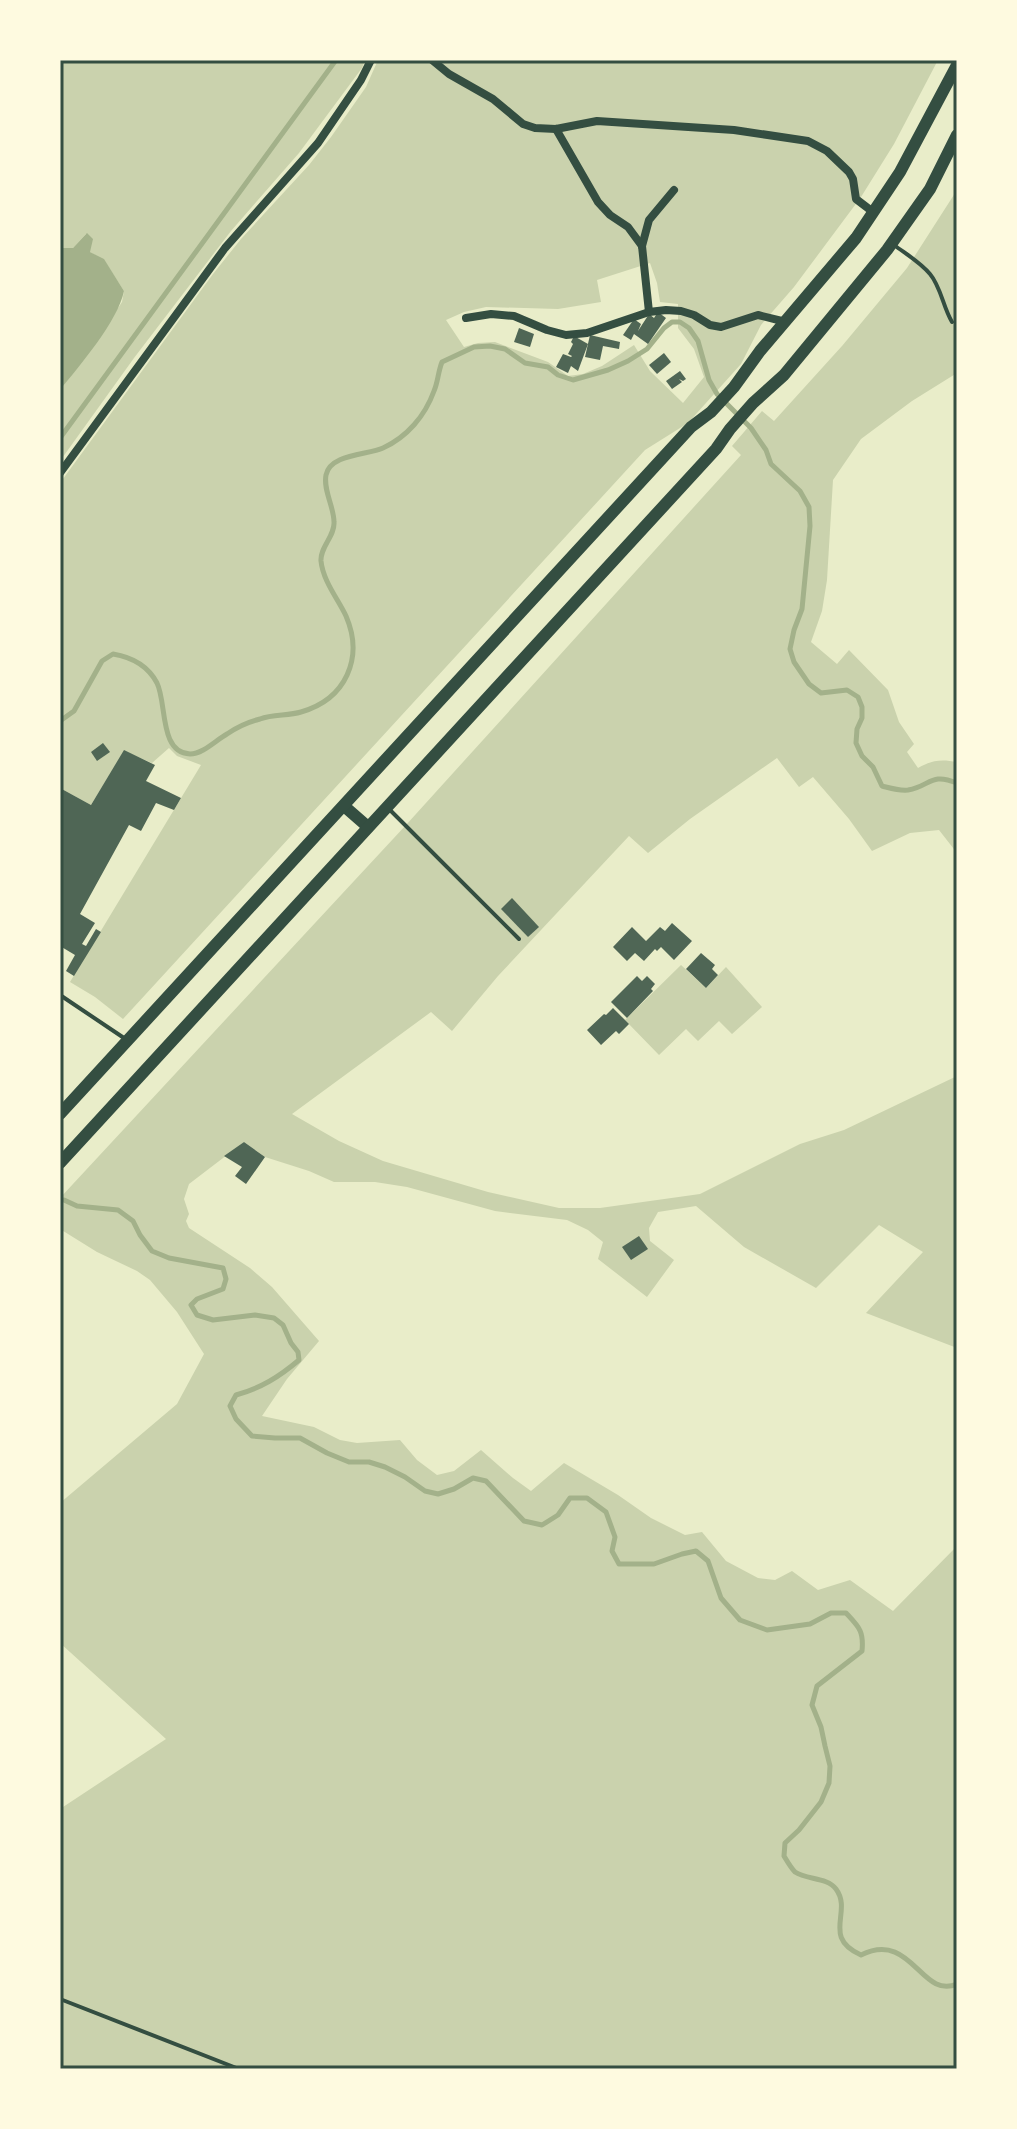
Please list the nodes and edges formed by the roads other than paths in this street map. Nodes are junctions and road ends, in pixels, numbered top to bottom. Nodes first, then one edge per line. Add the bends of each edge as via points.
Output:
1 (371, 60) edge
2 (432, 60) edge
3 (957, 65) edge
4 (556, 129) junction
5 (957, 135) edge
6 (674, 190) dead end
7 (873, 212) junction
8 (892, 244) junction
9 (642, 246) junction
10 (649, 312) junction
11 (466, 318) dead end
12 (786, 322) junction
13 (952, 322) dead end
14 (60, 473) edge
15 (344, 806) junction
16 (387, 807) junction
17 (368, 827) junction
18 (519, 939) dead end
19 (60, 995) edge
20 (128, 1041) junction
21 (60, 1114) edge
22 (60, 1163) edge
23 (60, 1999) edge
24 (239, 2069) edge

1 - 14 street via 318,143 225,248
2 - 4 street via 523,124
3 - 7 main road
4 - 7 street via 597,121 808,141 841,163 853,179 856,199
4 - 9 street via 598,202
5 - 8 main road via 930,189
6 - 9 street via 649,220
7 - 12 main road
8 - 13 lane via 932,276
8 - 16 main road via 794,363
9 - 10 street
10 - 11 street via 566,335 514,316
10 - 12 street via 681,311 721,327 758,315
12 - 15 main road via 734,387 691,427
15 - 17 main road
15 - 20 main road
16 - 17 main road
16 - 18 lane
17 - 22 main road
19 - 20 lane
20 - 21 main road
23 - 24 lane

